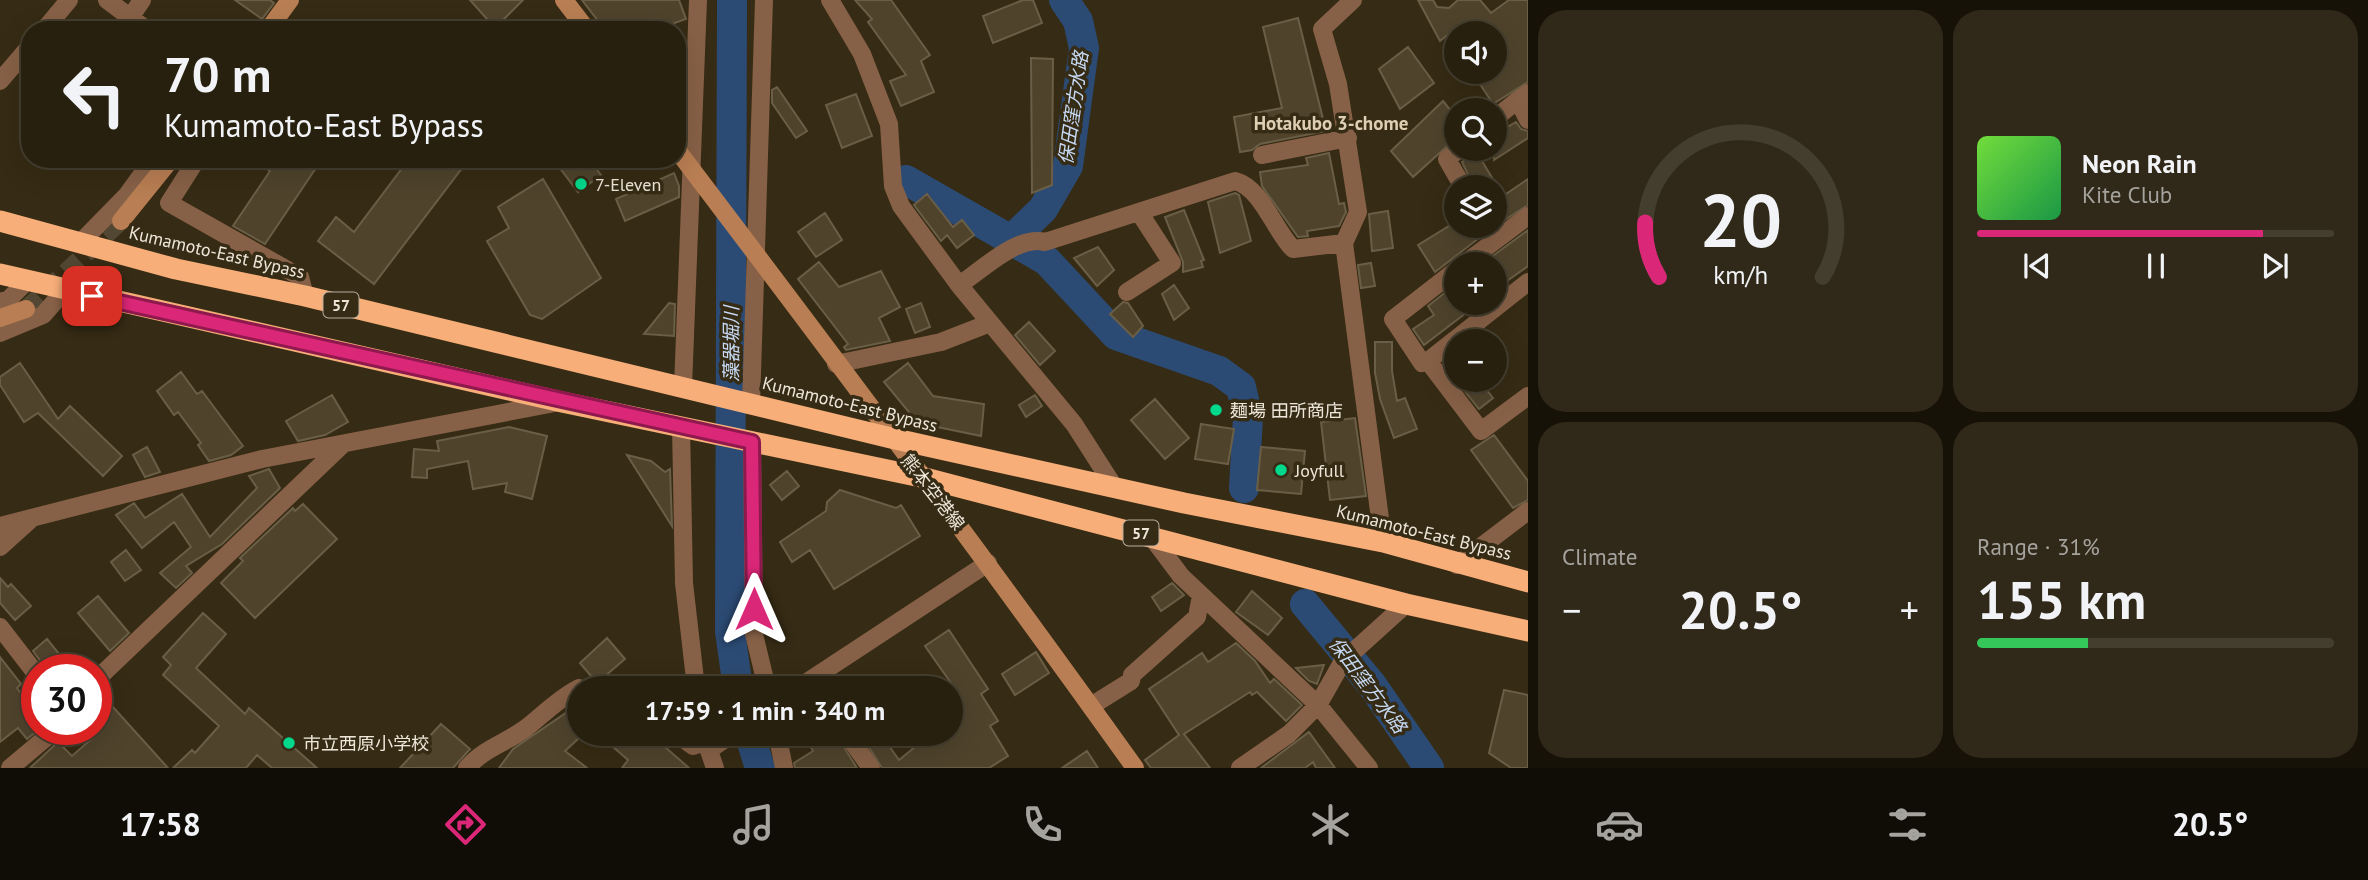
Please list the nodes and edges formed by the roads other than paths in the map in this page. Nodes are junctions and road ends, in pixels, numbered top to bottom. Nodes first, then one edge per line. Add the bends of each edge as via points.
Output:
1 (69, 0) edge
2 (107, 0) edge
3 (142, 0) edge
4 (290, 0) edge
5 (564, 0) edge
6 (698, 0) edge
7 (764, 0) edge
8 (831, 0) edge
9 (1353, 0) edge
10 (130, 18) junction
11 (52, 21) edge
12 (134, 21) edge
13 (275, 21) edge
14 (580, 21) edge
15 (21, 57) edge
16 (0, 81) edge
17 (1523, 96) edge
18 (1507, 109) edge
19 (1528, 120) edge
20 (1348, 138) junction
21 (1262, 155) dead end
22 (686, 162) edge
23 (146, 168) edge
24 (164, 168) edge
25 (191, 168) edge
26 (696, 175) junction
27 (1139, 212) junction
28 (1528, 216) edge
29 (0, 221) edge
30 (121, 221) tunnel mouth
31 (1507, 226) edge
32 (1487, 238) edge
33 (81, 242) junction
34 (1344, 243) junction
35 (1474, 252) edge
36 (754, 255) junction
37 (0, 274) edge
38 (1444, 280) edge
39 (27, 281) junction
40 (1528, 282) edge
41 (959, 285) junction
42 (65, 290) junction
43 (1127, 292) dead end
44 (305, 296) junction
45 (0, 302) edge
46 (26, 309) tunnel mouth
47 (0, 318) edge
48 (990, 323) junction
49 (0, 334) edge
50 (1428, 361) junction
51 (836, 364) junction
52 (683, 387) junction
53 (1528, 396) edge
54 (562, 402) junction
55 (751, 404) junction
56 (681, 427) junction
57 (891, 438) junction
58 (752, 442) junction
59 (341, 446) junction
60 (921, 477) junction
61 (1115, 488) junction
62 (1528, 511) edge
63 (34, 516) junction
64 (0, 526) edge
65 (1151, 536) junction
66 (1383, 542) junction
67 (0, 547) edge
68 (988, 563) junction
69 (1457, 565) junction
70 (1528, 582) edge
71 (1201, 595) junction
72 (1406, 604) junction
73 (0, 627) edge
74 (1528, 631) edge
75 (21, 654) edge
76 (112, 665) edge
77 (695, 676) edge
78 (764, 676) edge
79 (819, 676) edge
80 (567, 694) edge
81 (1318, 705) junction
82 (1091, 706) junction
83 (37, 745) edge
84 (707, 746) edge
85 (780, 746) edge
86 (855, 746) edge
87 (477, 765) edge
88 (10, 768) edge
89 (715, 768) edge
90 (784, 768) edge
91 (871, 768) edge
92 (1135, 768) edge
93 (1240, 768) edge
94 (1368, 768) edge

1 - 11 street
2 - 10 street
3 - 10 street
4 - 13 main road
5 - 14 main road
6 - 26 street
7 - 36 street
8 - 41 street via 862,54 889,124 893,186 901,206
9 - 20 street via 1322,29
10 - 12 street
15 - 16 street
17 - 18 street
17 - 19 street
20 - 21 street
20 - 34 street via 1358,212
22 - 26 main road, 熊本空港線
23 - 33 street
24 - 30 main road
25 - 44 street via 169,203 300,276
26 - 36 main road, 熊本空港線
26 - 52 street
27 - 34 street via 1235,181 1248,186 1293,249
27 - 41 street via 1016,248
27 - 43 street via 1172,263
28 - 31 street
29 - 33 highway, Kumamoto-East Bypass / 57
32 - 35 street
33 - 44 highway, Kumamoto-East Bypass / 57 via 177,269
34 - 66 street
36 - 51 main road, 熊本空港線
36 - 55 street
37 - 39 highway, 57
38 - 50 street via 1393,318 1422,363
39 - 42 highway, 57
39 - 45 street
40 - 50 street
41 - 48 street
42 - 49 street via 43,315
42 - 54 highway, 57
44 - 52 highway, Kumamoto-East Bypass / 57
46 - 47 main road
48 - 51 street via 941,342
48 - 61 street via 1074,424
50 - 53 street via 1481,431
51 - 57 main road, 熊本空港線
52 - 55 highway, Kumamoto-East Bypass / 57
54 - 56 highway, 57
54 - 59 street
55 - 57 highway, Kumamoto-East Bypass / 57
56 - 58 highway, 57
56 - 77 street via 684,583
57 - 60 main road, 熊本空港線
57 - 61 highway, Kumamoto-East Bypass / 57
58 - 60 highway, 57
58 - 78 street via 754,634
59 - 63 street via 262,459
59 - 76 street
60 - 65 highway, 57
60 - 68 main road, 熊本空港線
61 - 66 highway, Kumamoto-East Bypass / 57
62 - 69 street
63 - 64 street
63 - 67 street
65 - 71 street
65 - 72 highway, 57
66 - 69 highway, Kumamoto-East Bypass / 57
68 - 79 street
68 - 82 main road, 熊本空港線
69 - 70 highway, Kumamoto-East Bypass / 57
71 - 81 street
71 - 82 street via 1197,617 1132,675 1132,681
72 - 74 highway, 57
72 - 81 street via 1343,661
73 - 75 street
80 - 87 street
81 - 93 street via 1289,734
81 - 94 street
82 - 92 main road, 熊本空港線
83 - 88 street
84 - 89 street
85 - 90 street
86 - 91 street

